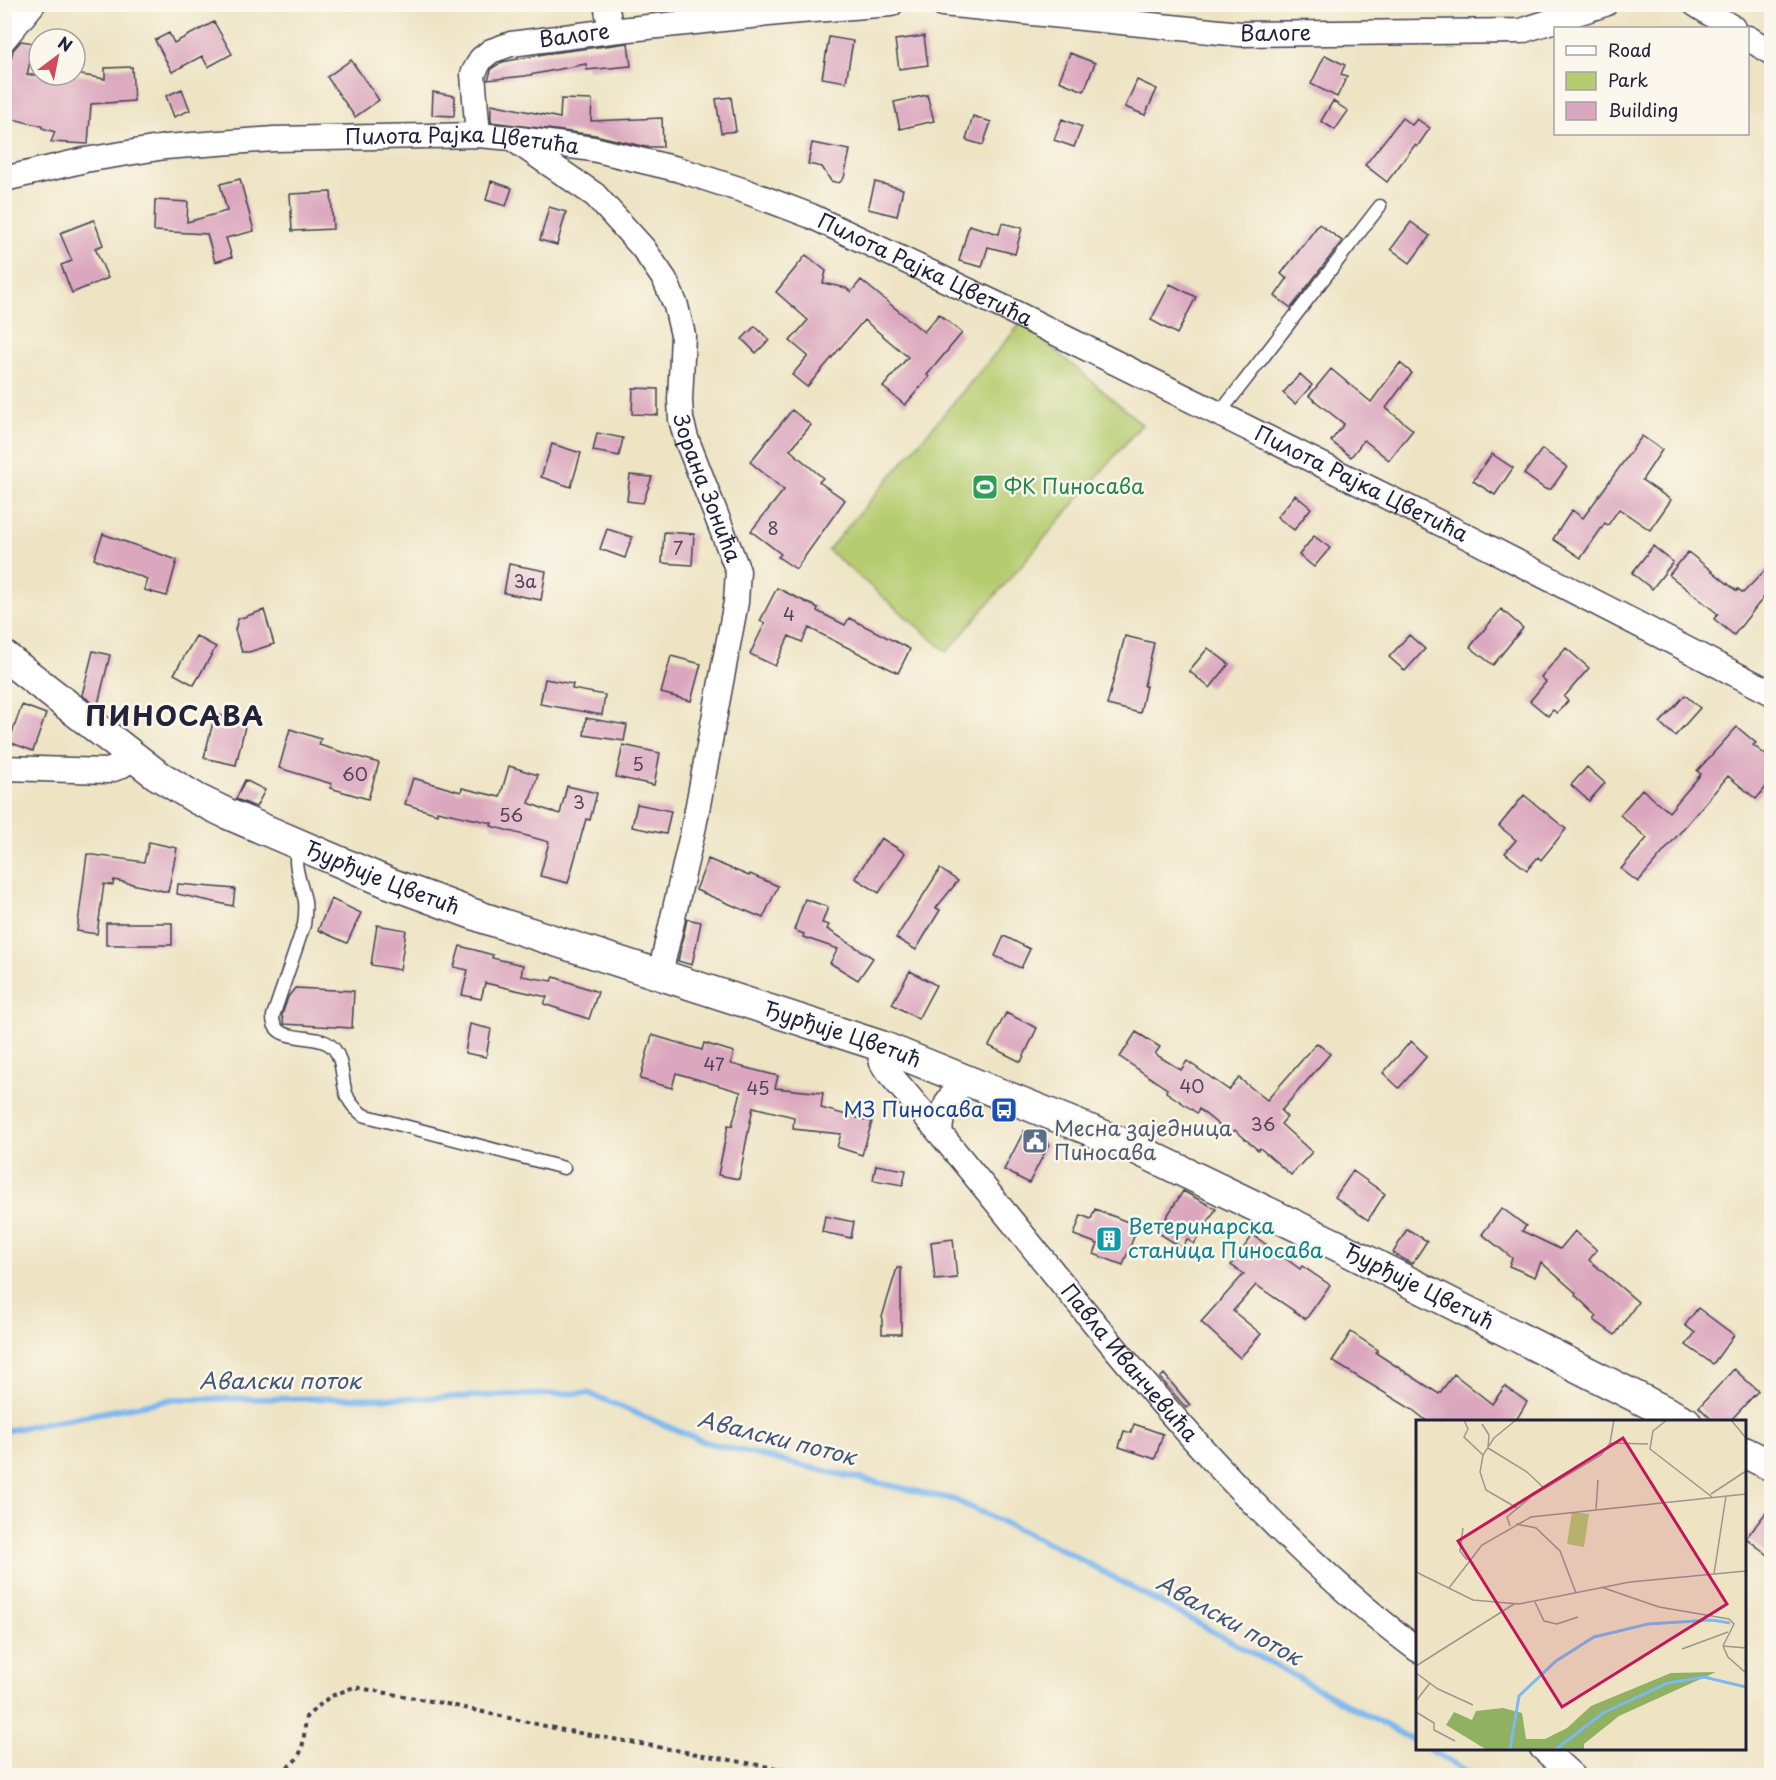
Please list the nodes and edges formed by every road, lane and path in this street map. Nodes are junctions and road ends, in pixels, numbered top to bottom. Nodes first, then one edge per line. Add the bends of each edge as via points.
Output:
1 (33, 4) edge
2 (606, 4) edge
3 (891, 4) edge
4 (943, 4) edge
5 (1605, 4) edge
6 (1695, 4) edge
7 (1730, 27) edge
8 (611, 31) junction
9 (4, 39) edge
10 (1749, 39) edge
11 (1772, 53) edge
12 (478, 135) junction
13 (512, 138) junction
14 (593, 149) junction
15 (4, 179) edge
16 (595, 195) junction
17 (1380, 206) dead end
18 (1219, 414) junction
19 (4, 656) edge
20 (1772, 693) edge
21 (133, 756) junction
22 (4, 768) edge
23 (298, 844) junction
24 (660, 974) junction
25 (881, 1046) junction
26 (967, 1081) junction
27 (940, 1132) junction
28 (564, 1168) dead end
29 (1682, 1420) edge
30 (1746, 1453) edge
31 (1772, 1466) edge
32 (1416, 1649) edge
33 (1543, 1750) edge
34 (271, 1776) edge
35 (820, 1776) edge
36 (1573, 1776) edge

1 - 9 street
2 - 8 street
3 - 8 street, Валоге
4 - 5 street, Валоге via 1240,34 1521,31
6 - 7 street
8 - 12 street, Валоге via 511,44 491,51 473,74
10 - 11 street
12 - 13 street, Пилота Рајка Цветића
12 - 15 street, Пилота Рајка Цветића via 274,139 165,147
13 - 14 street, Пилота Рајка Цветића
13 - 16 street, Зорана Зонића
14 - 16 street via 590,165
14 - 18 street, Пилота Рајка Цветића via 678,169 811,216
16 - 24 street, Зорана Зонића via 643,248 665,280 676,306 683,335 681,419 738,572 736,602 694,826
17 - 18 lane
18 - 20 street, Пилота Рајка Цветића
19 - 21 street, Ђурђије Цветић
21 - 22 street via 107,771
21 - 23 street, Ђурђије Цветић via 197,799
23 - 24 street, Ђурђије Цветић via 484,918
23 - 28 lane via 295,861 306,909 273,1016 277,1030 286,1035 317,1038 334,1048 346,1094 363,1115
24 - 25 street, Ђурђије Цветић
25 - 26 street, Ђурђије Цветић
25 - 27 street, Павла Иванчевића via 881,1064
26 - 27 street via 947,1100
26 - 29 street, Ђурђије Цветић via 1153,1158 1336,1245
27 - 32 street, Павла Иванчевића via 1188,1435 1321,1570
30 - 31 street
33 - 36 street
34 - 35 path via 292,1766 302,1750 306,1717 329,1696 354,1687 563,1730

